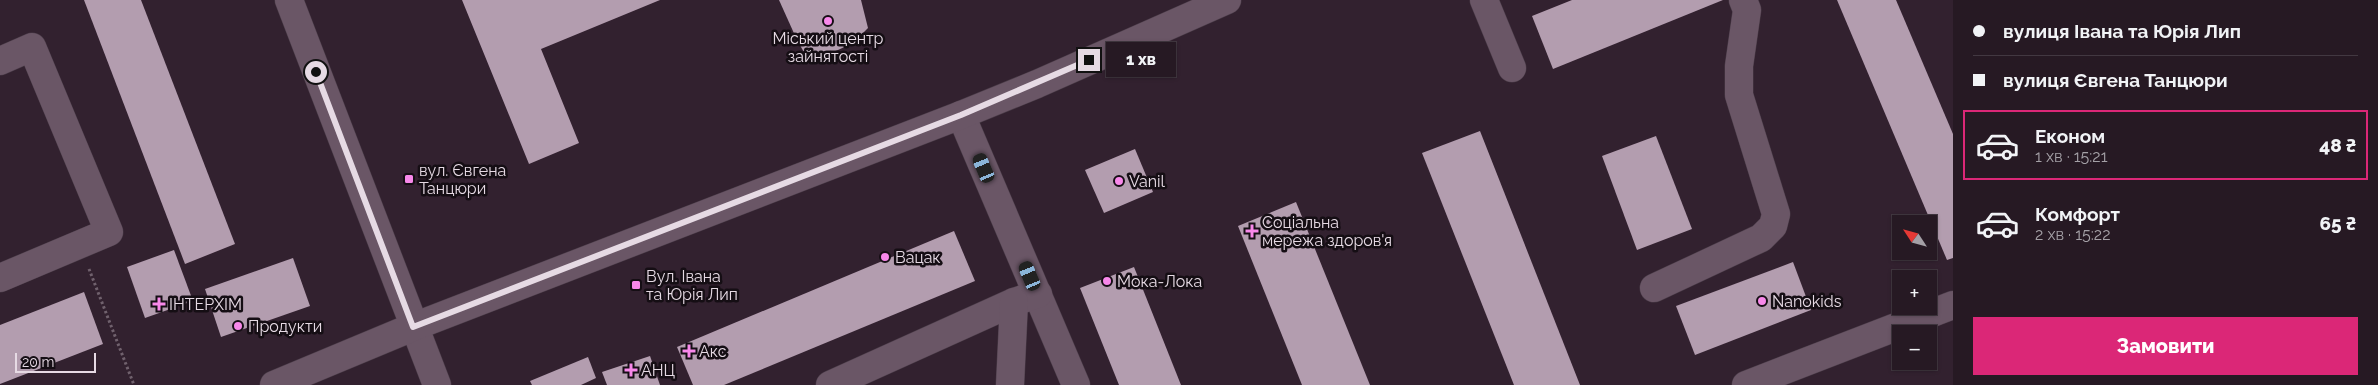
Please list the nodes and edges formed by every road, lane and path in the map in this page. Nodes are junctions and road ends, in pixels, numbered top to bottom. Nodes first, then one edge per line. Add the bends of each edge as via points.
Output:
1 (289, 0) edge
2 (1484, 0) edge
3 (1743, 0) edge
4 (1216, 2) edge
5 (0, 61) edge
6 (1512, 68) dead end
7 (961, 115) junction
8 (80, 245) junction
9 (0, 278) edge
10 (1654, 288) dead end
11 (1026, 298) junction
12 (1953, 305) edge
13 (413, 327) junction
14 (1783, 378) edge
15 (134, 385) edge
16 (274, 385) edge
17 (437, 385) edge
18 (830, 385) edge
19 (1010, 385) edge
20 (1076, 385) edge
21 (1746, 385) edge

1 - 13 street
2 - 6 street
3 - 10 street via 1747,10 1739,66 1739,95 1776,214 1772,226 1761,238
4 - 7 street
5 - 8 street via 32,47 109,232
7 - 11 street
7 - 13 street
8 - 9 street
8 - 15 path
11 - 18 street
11 - 19 street
11 - 20 street
12 - 14 street
13 - 16 street
13 - 17 street
14 - 21 street

